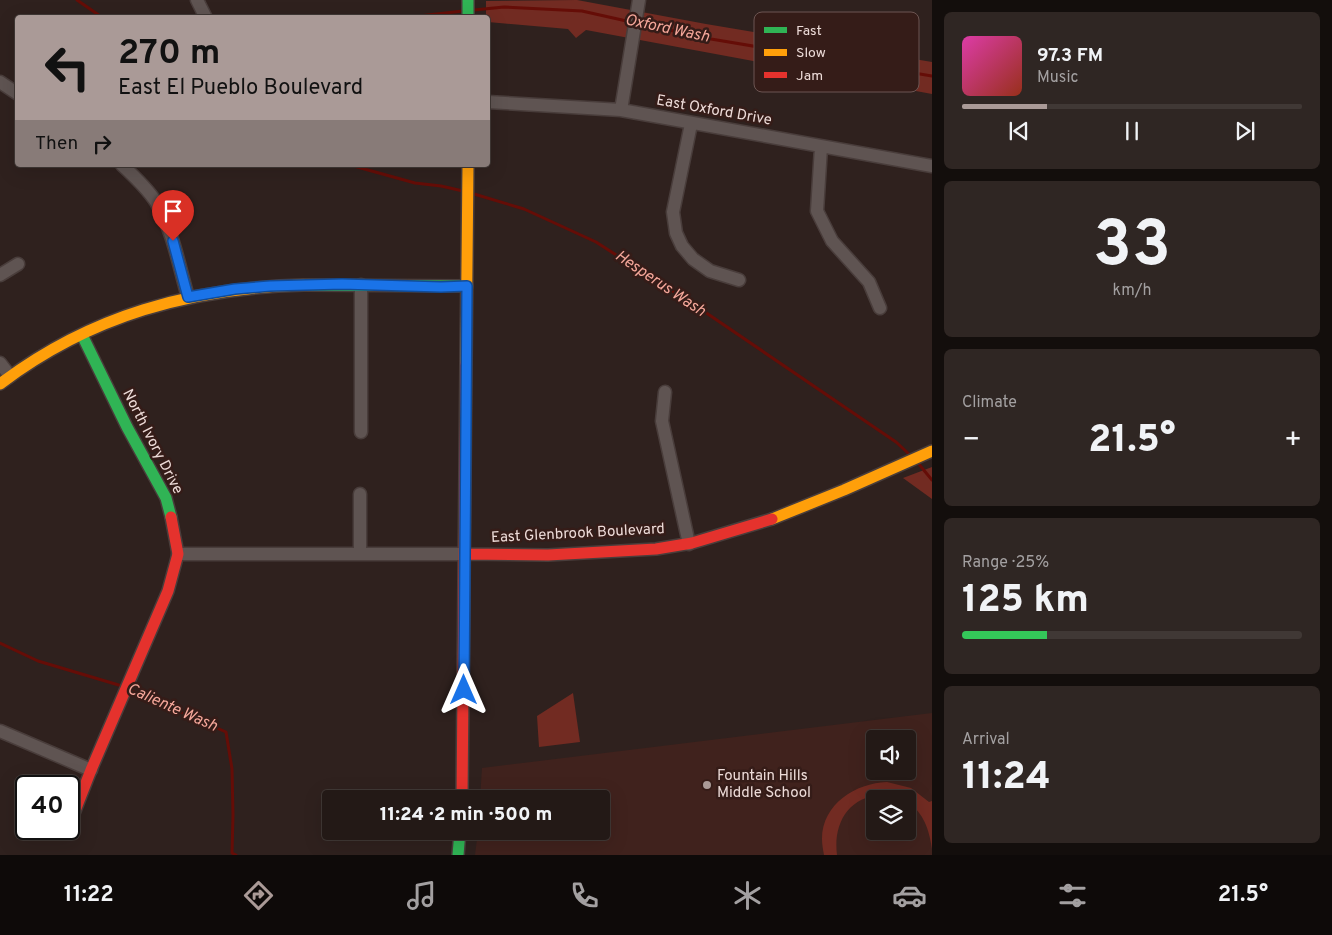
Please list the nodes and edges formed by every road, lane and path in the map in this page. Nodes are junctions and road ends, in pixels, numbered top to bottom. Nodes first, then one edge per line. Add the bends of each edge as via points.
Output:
1 (197, 0) edge
2 (468, 0) edge
3 (639, 0) edge
4 (204, 15) edge
5 (468, 15) edge
6 (0, 82) edge
7 (15, 92) edge
8 (490, 102) edge
9 (621, 110) junction
10 (691, 124) junction
11 (821, 146) junction
12 (932, 166) edge
13 (124, 167) edge
14 (468, 167) edge
15 (18, 264) dead end
16 (0, 275) edge
17 (739, 280) dead end
18 (361, 285) junction
19 (467, 286) junction
20 (188, 297) junction
21 (880, 308) dead end
22 (82, 335) junction
23 (0, 363) edge
24 (5, 380) edge
25 (665, 392) dead end
26 (361, 432) dead end
27 (932, 451) edge
28 (360, 494) dead end
29 (689, 544) junction
30 (178, 554) junction
31 (360, 554) junction
32 (465, 554) junction
33 (0, 731) edge
34 (91, 770) junction
35 (462, 790) edge
36 (80, 798) edge
37 (459, 840) edge
38 (458, 855) edge

1 - 4 street
2 - 5 street
3 - 9 street
6 - 7 street
8 - 9 street, East Oxford Drive
9 - 10 street, East Oxford Drive
10 - 11 street, East Oxford Drive
10 - 17 street via 673,212 676,233 693,259 710,271
11 - 12 street, East Oxford Drive
11 - 21 street via 817,211 832,241 869,282
13 - 20 street via 138,180 163,216
14 - 19 street
15 - 16 street
18 - 19 street
18 - 20 street via 261,287
18 - 26 street
19 - 32 street
20 - 22 street via 133,312
22 - 24 street via 53,349
22 - 30 street, North Ivory Drive via 166,498
23 - 24 street
25 - 29 street via 662,421
27 - 29 street, East Glenbrook Boulevard via 753,526
28 - 31 street
29 - 32 street, East Glenbrook Boulevard via 568,554
30 - 31 street, East Glenbrook Boulevard
30 - 34 street, North Ivory Drive via 168,591
31 - 32 street, East Glenbrook Boulevard
32 - 35 street
33 - 34 street
34 - 36 street, North Ivory Drive
37 - 38 street

